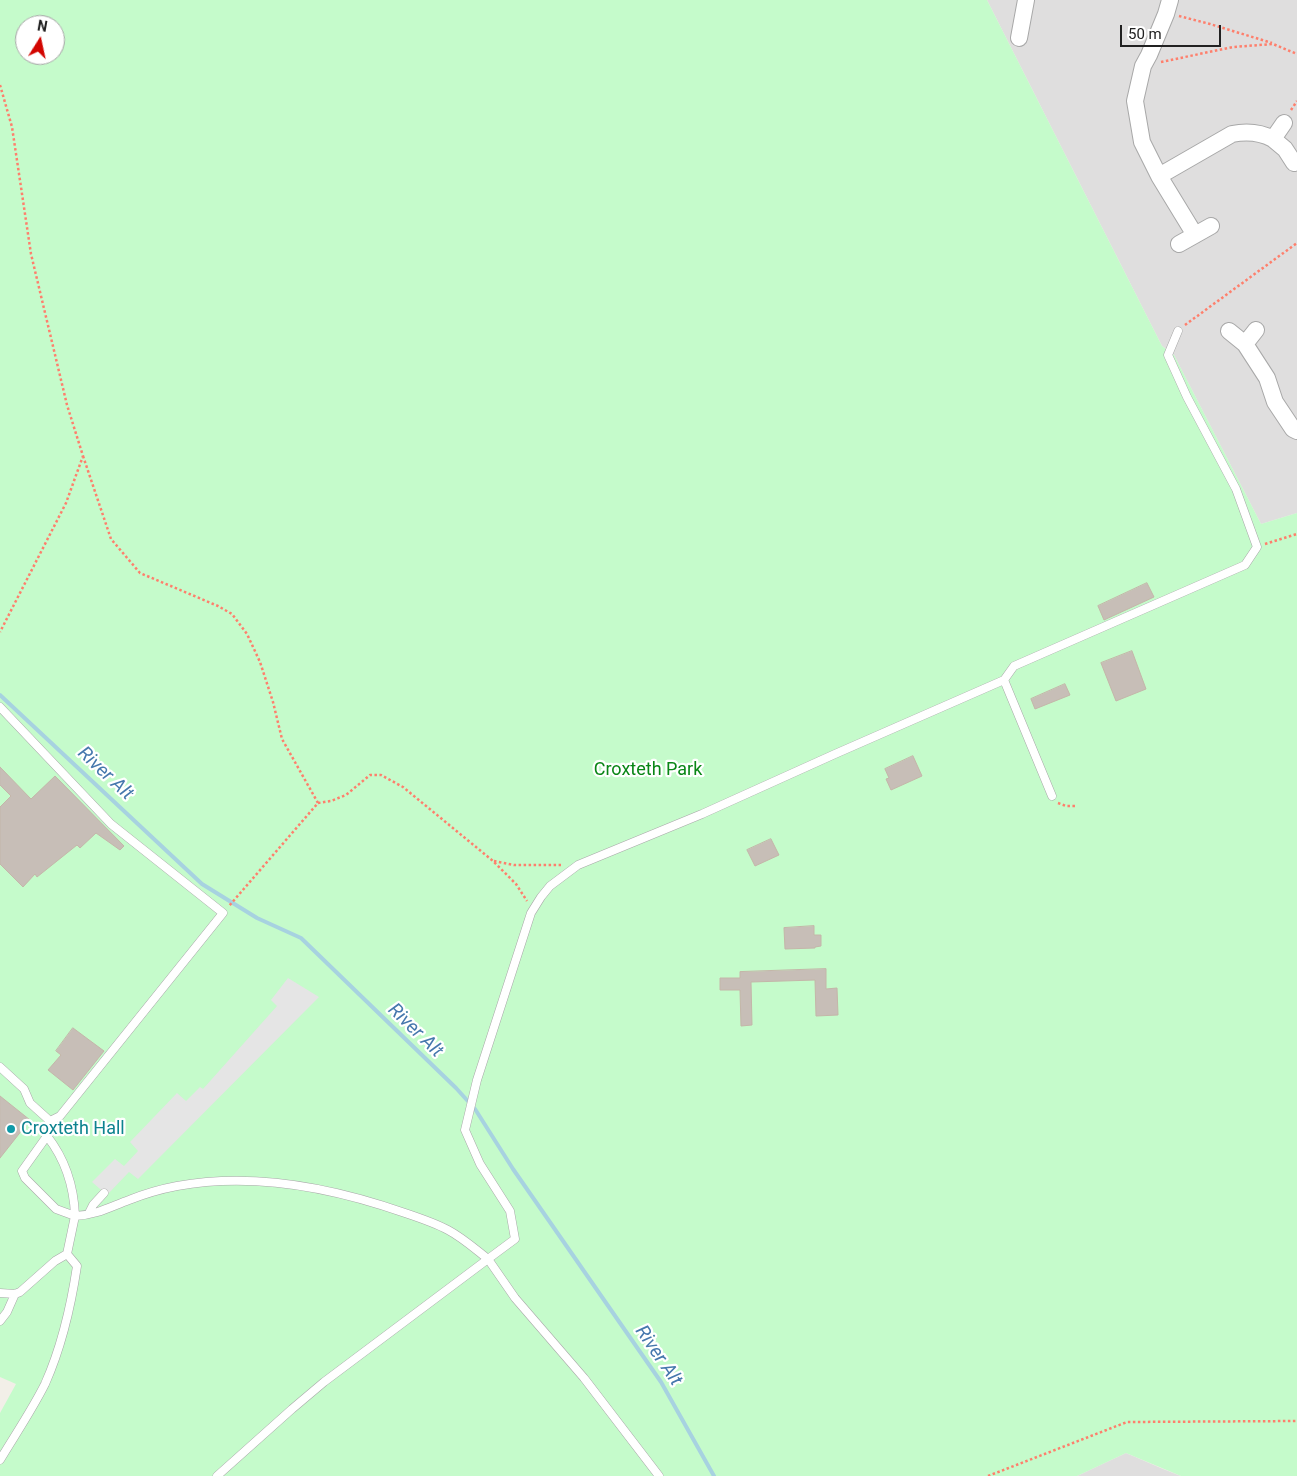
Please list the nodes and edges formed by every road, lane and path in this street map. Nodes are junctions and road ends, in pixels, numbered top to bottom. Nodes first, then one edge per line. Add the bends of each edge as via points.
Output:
1 (1026, 0) edge
2 (1168, 7) edge
3 (1019, 38) dead end
4 (1273, 44) junction
5 (1297, 54) edge
6 (1143, 66) junction
7 (0, 85) edge
8 (1284, 123) dead end
9 (1273, 139) junction
10 (1294, 163) dead end
11 (1159, 176) junction
12 (1211, 226) dead end
13 (1195, 235) junction
14 (1297, 242) edge
15 (1179, 244) dead end
16 (1256, 330) dead end
17 (1178, 331) joint
18 (1229, 331) dead end
19 (1245, 344) junction
20 (1297, 431) edge
21 (83, 456) junction
22 (1297, 534) edge
23 (1257, 547) junction
24 (0, 632) edge
25 (1004, 680) junction
26 (0, 707) edge
27 (1052, 796) joint
28 (318, 803) junction
29 (1075, 806) dead end
30 (493, 861) junction
31 (578, 865) junction
32 (228, 907) dead end
33 (532, 913) junction
34 (0, 1067) edge
35 (50, 1120) junction
36 (47, 1136) junction
37 (104, 1193) dead end
38 (89, 1213) junction
39 (75, 1216) junction
40 (67, 1254) junction
41 (488, 1259) junction
42 (0, 1293) edge
43 (15, 1294) junction
44 (0, 1321) edge
45 (1297, 1421) edge
46 (0, 1460) edge
47 (217, 1476) edge
48 (659, 1476) edge
49 (988, 1476) edge

1 - 3 street
2 - 4 path
2 - 6 street
4 - 5 path
4 - 6 path via 1233,47
6 - 11 street via 1135,101 1142,142
7 - 21 path via 12,127 31,254 67,405
8 - 9 street
9 - 10 street
9 - 11 street via 1257,133 1232,134
11 - 13 street
12 - 13 street
13 - 15 street
14 - 17 path
16 - 19 street
17 - 23 lane via 1168,355 1236,489
18 - 19 street
19 - 20 street via 1267,378 1275,402
21 - 24 path via 66,503
21 - 28 path via 111,539 140,573 218,606 232,614 247,634 260,662 282,739
22 - 23 path
23 - 25 lane via 1245,564 1014,666
25 - 27 lane
25 - 31 lane via 702,814
26 - 35 lane via 111,824 223,913 60,1116
27 - 29 path via 1055,802
28 - 30 path via 346,795 370,776 381,775 403,787
28 - 32 path
30 - 31 path via 514,865
30 - 33 path via 516,884
31 - 33 lane via 540,896
33 - 41 lane via 477,1080 465,1130 480,1164 510,1211 515,1238
34 - 35 lane via 24,1089 30,1103
35 - 36 lane
36 - 39 lane via 68,1176
36 - 39 lane via 22,1170 25,1178 56,1209
37 - 38 lane
38 - 39 lane
38 - 41 lane via 101,1212 136,1197 177,1186 238,1181 278,1184 346,1195 400,1211 448,1230
39 - 40 lane
40 - 43 lane
40 - 46 lane via 77,1266 62,1340 44,1385
41 - 47 lane via 324,1382
41 - 48 lane via 515,1298 584,1378
42 - 43 lane
43 - 44 lane
45 - 49 path via 1127,1422

